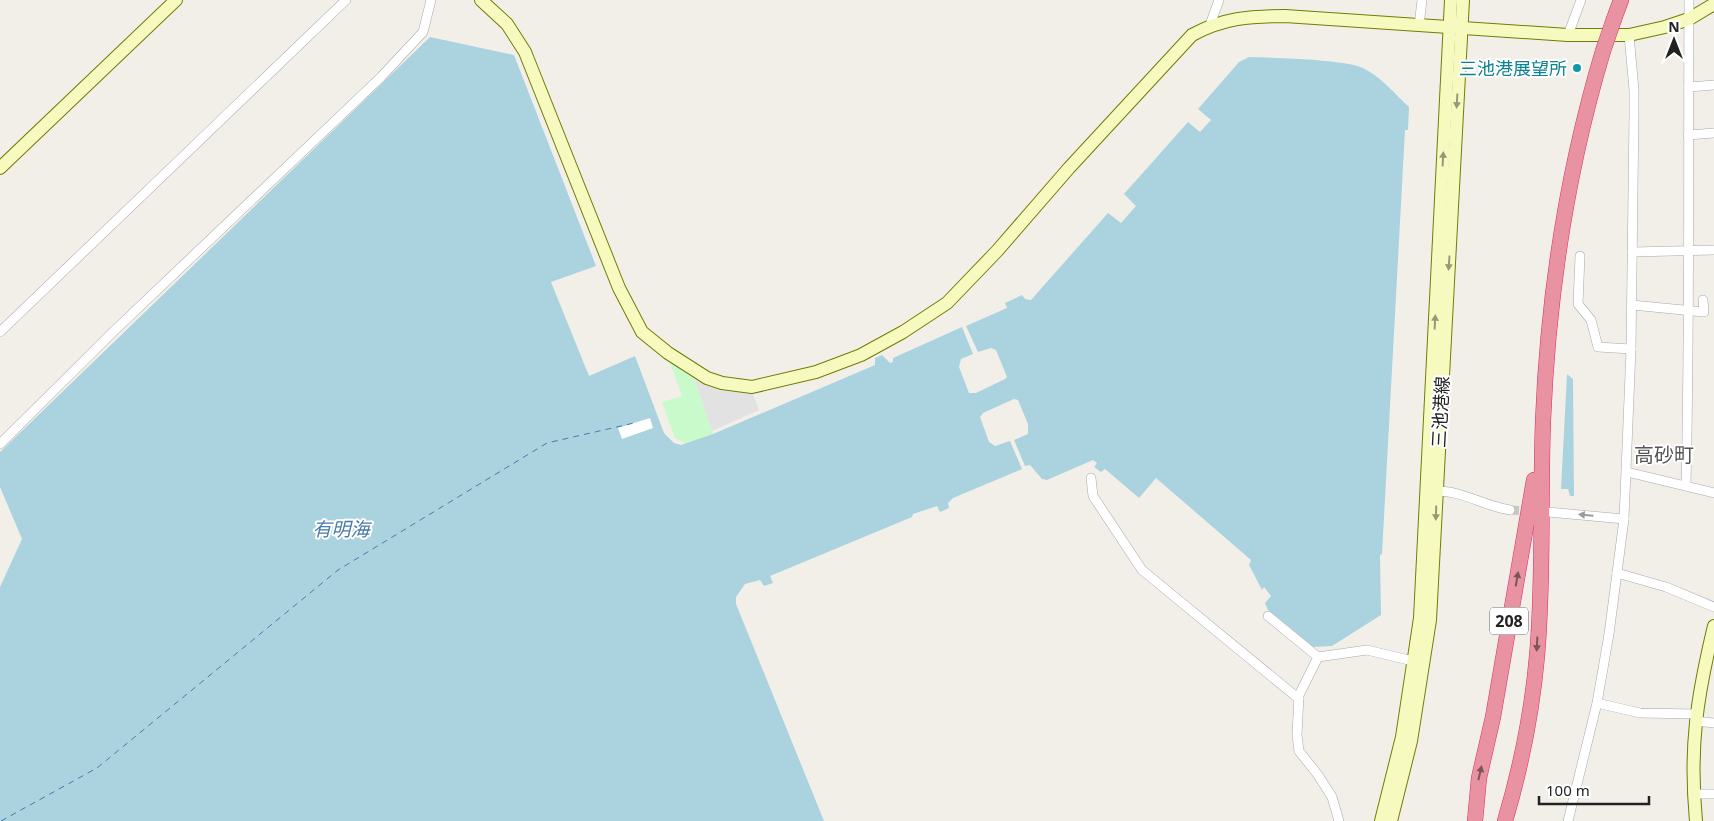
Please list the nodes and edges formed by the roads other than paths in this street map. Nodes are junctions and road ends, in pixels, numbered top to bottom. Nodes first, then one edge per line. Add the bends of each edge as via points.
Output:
1 (176, 0) edge
2 (346, 0) edge
3 (431, 0) edge
4 (481, 0) edge
5 (1219, 0) edge
6 (1422, 0) edge
7 (1451, 0) edge
8 (1463, 0) edge
9 (1581, 0) edge
10 (1621, 0) edge
11 (1689, 0) edge
12 (1712, 10) edge
13 (1689, 19) junction
14 (1210, 25) junction
15 (1419, 26) junction
16 (1455, 28) junction
17 (1568, 35) junction
18 (1629, 35) junction
19 (1714, 85) edge
20 (1689, 87) junction
21 (1714, 133) edge
22 (1688, 135) junction
23 (0, 168) edge
24 (1714, 250) edge
25 (1688, 251) junction
26 (1632, 252) junction
27 (1580, 256) dead end
28 (1703, 300) dead end
29 (1632, 306) junction
30 (1690, 312) junction
31 (0, 332) edge
32 (1631, 349) junction
33 (1543, 421) junction
34 (0, 444) edge
35 (1627, 472) junction
36 (1090, 478) dead end
37 (1686, 485) junction
38 (1437, 491) junction
39 (1714, 493) edge
40 (1510, 510) tunnel mouth
41 (1548, 512) dead end
42 (1624, 519) junction
43 (1617, 573) junction
44 (1714, 607) edge
45 (1268, 616) dead end
46 (1714, 626) edge
47 (1318, 657) junction
48 (1420, 663) junction
49 (1299, 698) junction
50 (1597, 703) junction
51 (1695, 718) junction
52 (1714, 723) edge
53 (1694, 794) junction
54 (1714, 794) edge
55 (1340, 821) edge
56 (1381, 821) edge
57 (1391, 821) edge
58 (1476, 821) edge
59 (1505, 821) edge
60 (1568, 821) edge
61 (1696, 821) edge

1 - 23 street
2 - 31 street
3 - 34 street via 423,32 381,77
4 - 14 street via 507,24 525,52 619,288 642,332 668,354 707,378 722,384 752,387 816,372 861,355 947,302 1192,35
5 - 14 street
6 - 15 street
7 - 16 street, 三池港線
8 - 16 street, 三池港線
9 - 17 street
10 - 33 highway, 208, bridge via 1579,138 1562,229 1549,331
11 - 13 street
12 - 13 street
13 - 18 street via 1665,28
13 - 20 street
14 - 15 street via 1245,16 1285,16
15 - 16 street
16 - 17 street
16 -> 38 street, 三池港線
48 -> 16 street, 三池港線 via 1429,432
17 - 18 street
18 - 26 street via 1634,90
19 - 20 street
20 - 22 street
21 - 22 street
22 - 25 street
24 - 25 street
25 - 26 street
25 - 30 street
26 - 29 street
27 - 32 street via 1578,304 1591,320 1598,347
28 - 30 street via 1704,312
29 - 30 street
29 - 32 street
30 - 37 street
32 - 35 street
58 -> 33 highway, 208 via 1479,778 1493,717
33 -> 59 highway, 208 via 1537,655 1524,745
35 - 37 street
35 - 42 street
36 - 49 street via 1093,496 1142,570
37 - 39 street
38 - 40 street via 1463,494 1493,507
38 -> 48 street, 三池港線 via 1433,579
42 -> 41 street
42 - 43 street
43 - 44 street via 1666,587
43 - 50 street
45 - 47 street
46 - 51 street
47 - 48 street via 1367,650
47 - 49 street
48 - 56 street, 三池港線
48 - 57 street, 三池港線 via 1411,741
49 - 55 street via 1299,751 1332,797
50 - 51 street via 1640,713
50 - 60 street
51 - 52 street
51 - 53 street
53 - 54 street
53 - 61 street

